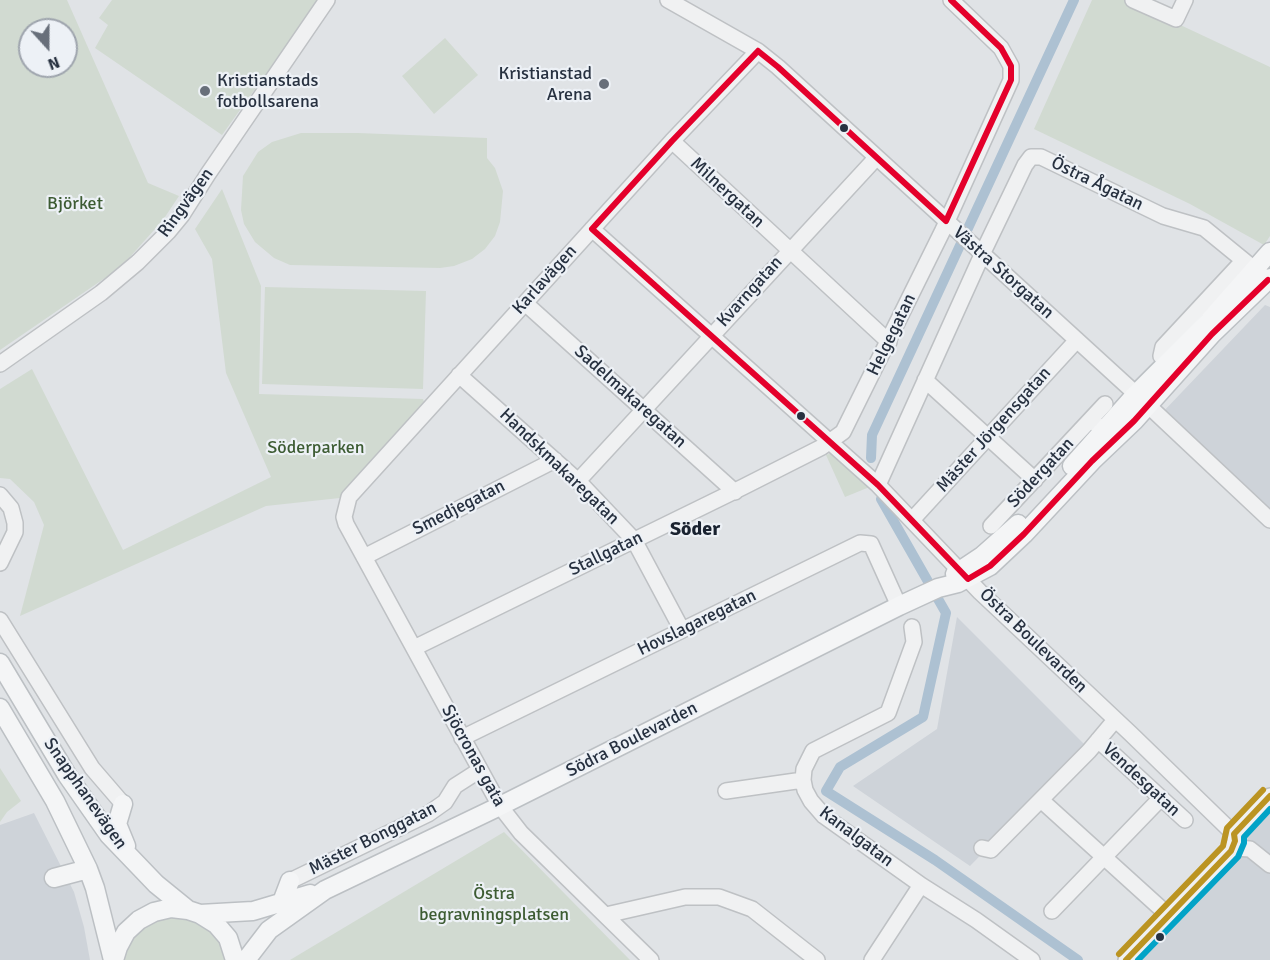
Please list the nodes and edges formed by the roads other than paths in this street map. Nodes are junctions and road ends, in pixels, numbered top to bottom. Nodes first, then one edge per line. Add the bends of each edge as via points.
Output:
1 (327, 0) edge
2 (668, 0) edge
3 (951, 0) edge
4 (1133, 0) edge
5 (1185, 0) edge
6 (758, 51) junction
7 (672, 141) junction
8 (876, 158) junction
9 (949, 225) junction
10 (592, 229) junction
11 (789, 250) junction
12 (979, 250) junction
13 (1270, 252) edge
14 (1261, 274) edge
15 (525, 303) junction
16 (711, 335) junction
17 (1077, 340) junction
18 (889, 342) junction
19 (0, 364) edge
20 (459, 375) junction
21 (925, 380) junction
22 (1142, 400) junction
23 (1105, 404) dead end
24 (644, 409) junction
25 (1097, 425) junction
26 (987, 438) junction
27 (831, 442) junction
28 (555, 460) junction
29 (1035, 480) junction
30 (578, 481) junction
31 (878, 485) junction
32 (735, 492) junction
33 (0, 495) edge
34 (0, 509) edge
35 (344, 517) joint
36 (912, 520) junction
37 (1270, 520) edge
38 (991, 526) dead end
39 (634, 540) junction
40 (9, 544) junction
41 (364, 557) junction
42 (0, 563) edge
43 (964, 574) junction
44 (899, 606) junction
45 (0, 620) edge
46 (912, 627) dead end
47 (682, 630) junction
48 (414, 648) junction
49 (0, 663) edge
50 (0, 708) edge
51 (1115, 720) junction
52 (462, 738) junction
53 (1098, 740) junction
54 (480, 770) junction
55 (803, 780) junction
56 (726, 791) dead end
57 (1270, 796) edge
58 (1160, 799) junction
59 (1041, 800) junction
60 (123, 804) joint
61 (500, 806) junction
62 (1185, 820) dead end
63 (1234, 841) junction
64 (982, 849) dead end
65 (1102, 857) junction
66 (1270, 865) edge
67 (137, 866) junction
68 (88, 869) junction
69 (54, 878) dead end
70 (290, 881) joint
71 (921, 885) junction
72 (325, 890) junction
73 (282, 902) junction
74 (1052, 911) dead end
75 (194, 912) junction
76 (606, 915) junction
77 (1168, 915) junction
78 (114, 960) edge
79 (235, 960) edge
80 (246, 960) edge
81 (651, 960) edge
82 (817, 960) edge
83 (872, 960) edge
84 (1032, 960) edge
85 (1126, 960) edge

1 - 19 street, Ringvägen via 168,232 101,293
2 - 6 street, Västra Storgatan
3 - 9 street, Helgegatan via 1001,48 1011,66 1011,80
4 - 5 street via 1176,18
6 - 7 street, Karlavägen
6 - 8 street, Västra Storgatan
7 - 10 street, Karlavägen
7 - 11 street, Milnergatan
8 - 9 street, Västra Storgatan
8 - 11 street, Kvarngatan
9 - 12 street, Västra Storgatan
9 - 18 street, Helgegatan
10 - 15 street, Karlavägen
10 - 16 street, Östra Boulevarden
11 - 16 street, Kvarngatan
11 - 18 street, Milnergatan
12 - 14 street, Östra Ågatan via 1025,165 1031,158 1041,157 1163,216 1204,228
12 - 17 street, Västra Storgatan
12 - 21 street, Östra Ågatan
13 - 14 main road
14 - 22 main road, Södra Boulevarden via 1212,334
14 - 22 main road, Södra Boulevarden via 1167,363
15 - 20 street, Karlavägen
15 - 24 street, Sadelmakaregatan
16 - 24 street, Kvarngatan
16 - 27 street, Östra Boulevarden
17 - 22 street, Västra Storgatan
17 - 26 street, Mäster Jörgensgatan
18 - 27 street, Helgegatan via 843,432
20 - 28 street, Handskmakaregatan
20 - 35 street, Karlavägen via 349,497
21 - 26 street
21 - 31 street, Östra Ågatan
22 - 25 main road, Södra Boulevarden
22 - 37 street, Västra Storgatan
22 - 43 main road, Södra Boulevarden via 1008,550 990,566
23 - 25 street, Södergatan
24 - 30 street, Kvarngatan
24 - 32 street, Sadelmakaregatan
25 - 29 street, Södergatan
25 - 43 main road, Södra Boulevarden via 1018,524
26 - 29 street
26 - 36 street, Mäster Jörgensgatan
27 - 31 street, Östra Boulevarden
27 - 32 street, Stallgatan
28 - 30 street, Handskmakaregatan
28 - 41 street, Smedjegatan
29 - 38 street, Södergatan
30 - 39 street, Handskmakaregatan
31 - 36 street, Östra Boulevarden
32 - 39 street, Stallgatan
33 - 40 street via 11,508 15,523
34 - 40 street via 7,519
35 - 41 street, Sjöcronas gata
36 - 43 street, Östra Boulevarden
39 - 47 street, Handskmakaregatan
39 - 48 street, Stallgatan
40 - 42 street
41 - 48 street, Sjöcronas gata
43 - 44 main road, Södra Boulevarden via 958,583
43 - 51 street, Östra Boulevarden
44 - 47 street, Hovslagaregatan via 871,544 866,542
44 - 61 main road, Södra Boulevarden
45 - 60 street via 92,768
46 - 55 street via 914,642 888,713 813,751
47 - 52 street, Hovslagaregatan
48 - 52 street, Sjöcronas gata
49 - 67 main road, Snapphanevägen via 67,775 109,835
50 - 68 main road, Snapphanevägen
51 - 53 street, Vendesgatan
51 - 63 street, Östra Boulevarden
52 - 54 street, Sjöcronas gata
53 - 58 street, Vendesgatan
53 - 59 street, Vendesgatan
54 - 61 street, Sjöcronas gata
54 - 70 street, Mäster Bonggatan via 455,786 445,802 428,814
55 - 56 street
55 - 71 street, Kanalgatan via 811,801 824,816
57 - 63 street
58 - 62 street, Vendesgatan
58 - 65 street
59 - 64 street, Vendesgatan via 991,850
59 - 65 street
60 - 67 main road via 117,824
61 - 72 main road, Södra Boulevarden
61 - 76 street, Sjöcronas gata via 528,841
63 - 66 street, Östra Boulevarden
63 - 77 street
65 - 74 street
65 - 77 street
67 - 75 main road, Snapphanevägen
68 - 69 main road
68 - 78 main road, Snapphanevägen
70 - 73 main road
71 - 83 street
71 - 84 street, Kanalgatan
72 - 73 main road, Södra Boulevarden
72 - 80 main road, Södra Boulevarden via 269,930
73 - 75 main road, Södra Boulevarden via 253,911
75 - 78 main road, Södra Boulevarden via 171,908 139,920 126,932
75 - 79 main road, Snapphanevägen via 216,924 228,938
76 - 81 street, Sjöcronas gata
76 - 82 street via 685,897 719,897 752,909
77 - 85 street

